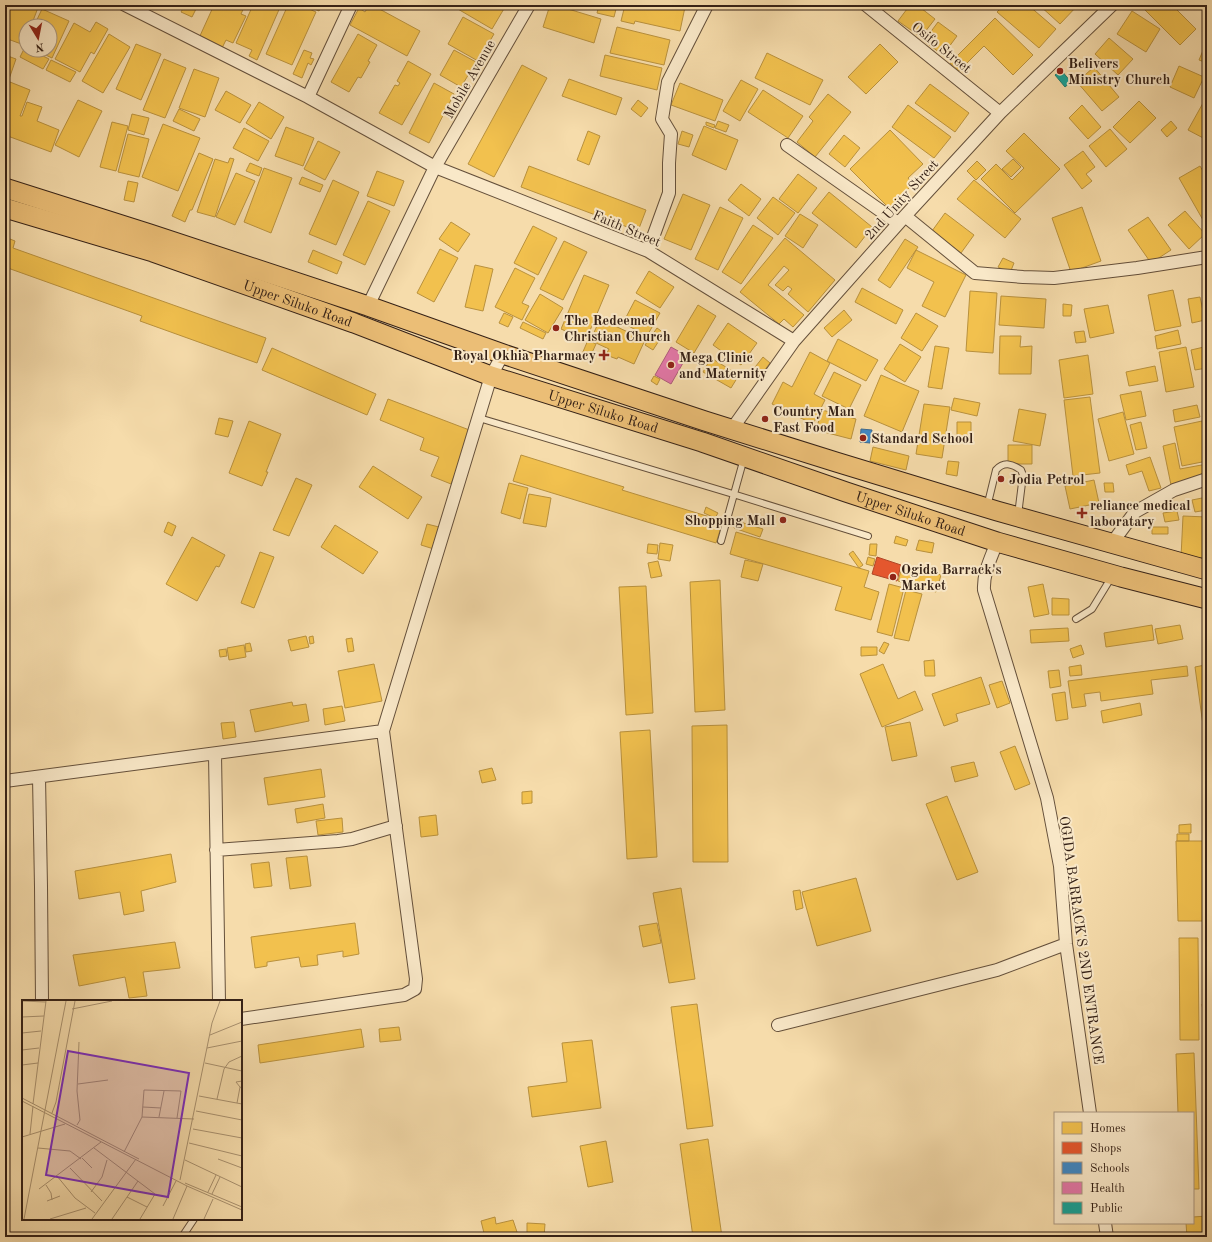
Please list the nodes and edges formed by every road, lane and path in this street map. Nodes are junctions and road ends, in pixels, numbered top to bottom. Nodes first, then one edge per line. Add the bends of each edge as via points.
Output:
1 (125, 5) edge
2 (351, 5) edge
3 (528, 5) edge
4 (707, 5) edge
5 (866, 5) edge
6 (1110, 6) edge
7 (308, 97) junction
8 (1000, 113) junction
9 (787, 145) dead end
10 (435, 167) junction
11 (5, 188) edge
12 (5, 208) edge
13 (901, 220) junction
14 (648, 251) junction
15 (1207, 257) edge
16 (368, 306) junction
17 (794, 341) junction
18 (503, 354) junction
19 (491, 376) junction
20 (479, 418) junction
21 (732, 429) junction
22 (744, 456) junction
23 (1207, 479) edge
24 (733, 494) junction
25 (986, 508) junction
26 (1018, 517) junction
27 (868, 536) dead end
28 (721, 542) dead end
29 (997, 542) junction
30 (1112, 543) junction
31 (1207, 570) edge
32 (1113, 575) junction
33 (1207, 599) edge
34 (1076, 619) dead end
35 (383, 731) junction
36 (215, 754) junction
37 (39, 777) junction
38 (5, 781) edge
39 (396, 826) junction
40 (216, 850) junction
41 (1066, 944) junction
42 (42, 1000) edge
43 (219, 1000) edge
44 (242, 1019) edge
45 (778, 1025) dead end
46 (1090, 1112) edge
47 (193, 1220) edge
48 (1105, 1224) edge
49 (182, 1237) edge
50 (1107, 1237) edge

1 - 7 street, Faith Street
2 - 7 street
3 - 10 street, Mobile Avenue
4 - 14 street via 668,82 662,119 671,134 668,163 670,193
5 - 8 street, Osifo Street
6 - 8 street, 2nd Unity Street
7 - 10 street, Faith Street
8 - 13 street, 2nd Unity Street
9 - 13 street
10 - 14 street, Faith Street
10 - 16 street, Mobile Avenue
11 - 16 main road, Upper Siluko Road
12 - 19 main road, Upper Siluko Road via 152,252 354,323
13 - 15 street via 975,273 1054,278
13 - 17 street, 2nd Unity Street
14 - 17 street, Faith Street
16 - 18 main road, Upper Siluko Road
17 - 21 street, 2nd Unity Street
18 - 19 street
18 - 21 main road, Upper Siluko Road
19 - 20 street
19 - 22 main road, Upper Siluko Road
20 - 24 lane
20 - 35 street
21 - 25 main road, Upper Siluko Road
22 - 24 lane
22 - 29 main road, Upper Siluko Road
23 - 30 street via 1174,490 1135,512
24 - 27 lane
24 - 28 lane
25 - 26 main road, Upper Siluko Road
25 - 26 lane via 996,470 1000,465 1006,464 1021,470 1023,475
26 - 30 main road, Upper Siluko Road
29 - 32 main road, Upper Siluko Road
29 - 41 street, OGIDA BARRACK'S 2ND ENTRANCE via 986,570 984,590 1047,798 1060,866
30 - 31 main road, Upper Siluko Road
32 - 33 main road, Upper Siluko Road
32 - 34 lane via 1092,609
35 - 36 street
35 - 39 street
36 - 37 street
36 - 40 street
37 - 38 street
37 - 42 street
39 - 40 street via 338,842
39 - 44 street via 416,979 414,989 404,995
40 - 43 street
41 - 45 street via 997,970
41 - 46 street, OGIDA BARRACK'S 2ND ENTRANCE
47 - 49 lane
48 - 50 street

